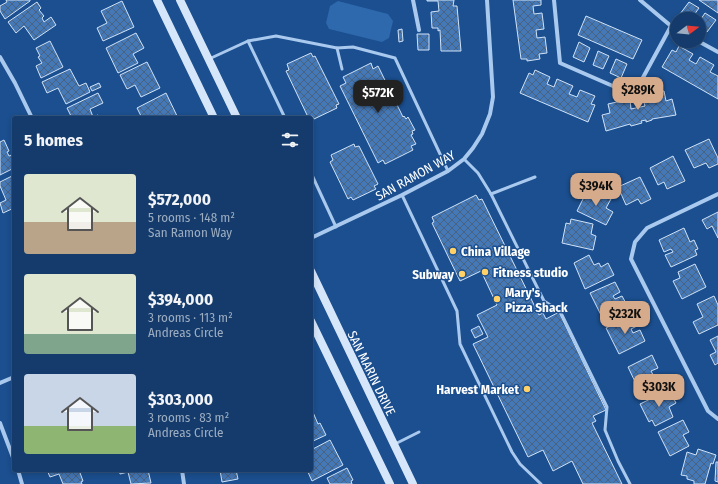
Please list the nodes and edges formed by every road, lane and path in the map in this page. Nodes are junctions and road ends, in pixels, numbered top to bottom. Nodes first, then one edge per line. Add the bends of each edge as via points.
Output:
1 (157, 0) edge
2 (180, 0) edge
3 (412, 0) edge
4 (487, 0) edge
5 (554, 0) edge
6 (640, 0) edge
7 (670, 25) edge
8 (670, 28) edge
9 (419, 30) dead end
10 (248, 41) junction
11 (706, 45) edge
12 (337, 48) junction
13 (718, 52) edge
14 (0, 57) edge
15 (208, 59) junction
16 (342, 69) dead end
17 (31, 116) edge
18 (213, 116) edge
19 (236, 116) edge
20 (284, 116) edge
21 (464, 159) junction
22 (448, 171) junction
23 (313, 177) edge
24 (535, 177) dead end
25 (491, 194) junction
26 (718, 194) edge
27 (402, 195) junction
28 (336, 227) junction
29 (313, 237) edge
30 (313, 275) edge
31 (313, 325) edge
32 (12, 378) edge
33 (0, 383) edge
34 (718, 419) edge
35 (0, 423) edge
36 (419, 432) dead end
37 (394, 445) junction
38 (12, 455) edge
39 (19, 472) edge
40 (182, 472) edge
41 (22, 484) edge
42 (184, 484) edge
43 (390, 484) edge
44 (413, 484) edge
45 (541, 484) edge
46 (630, 484) edge

1 - 18 main road
2 - 15 main road
3 - 9 street
4 - 21 street, SAN RAMON WAY via 493,97 482,134
5 - 8 street via 560,63 622,90 640,83
6 - 7 street
10 - 12 lane via 276,36
10 - 15 lane
10 - 20 lane
11 - 13 street
12 - 16 lane
12 - 22 lane via 353,47 395,58
14 - 17 street
15 - 19 main road
21 - 22 street, SAN RAMON WAY
21 - 25 lane via 478,173
22 - 27 street, SAN RAMON WAY
23 - 28 lane
24 - 25 lane
25 - 46 lane via 544,301 560,311 607,407 605,430
26 - 34 street via 647,228 635,242 631,259 708,411
27 - 28 street, SAN RAMON WAY
27 - 45 lane via 457,311 460,344 512,452 520,464
28 - 29 street, SAN RAMON WAY
30 - 37 main road, SAN MARIN DRIVE
31 - 43 main road
32 - 33 street
35 - 38 street
36 - 37 lane
37 - 44 main road, SAN MARIN DRIVE
39 - 41 street
40 - 42 street

